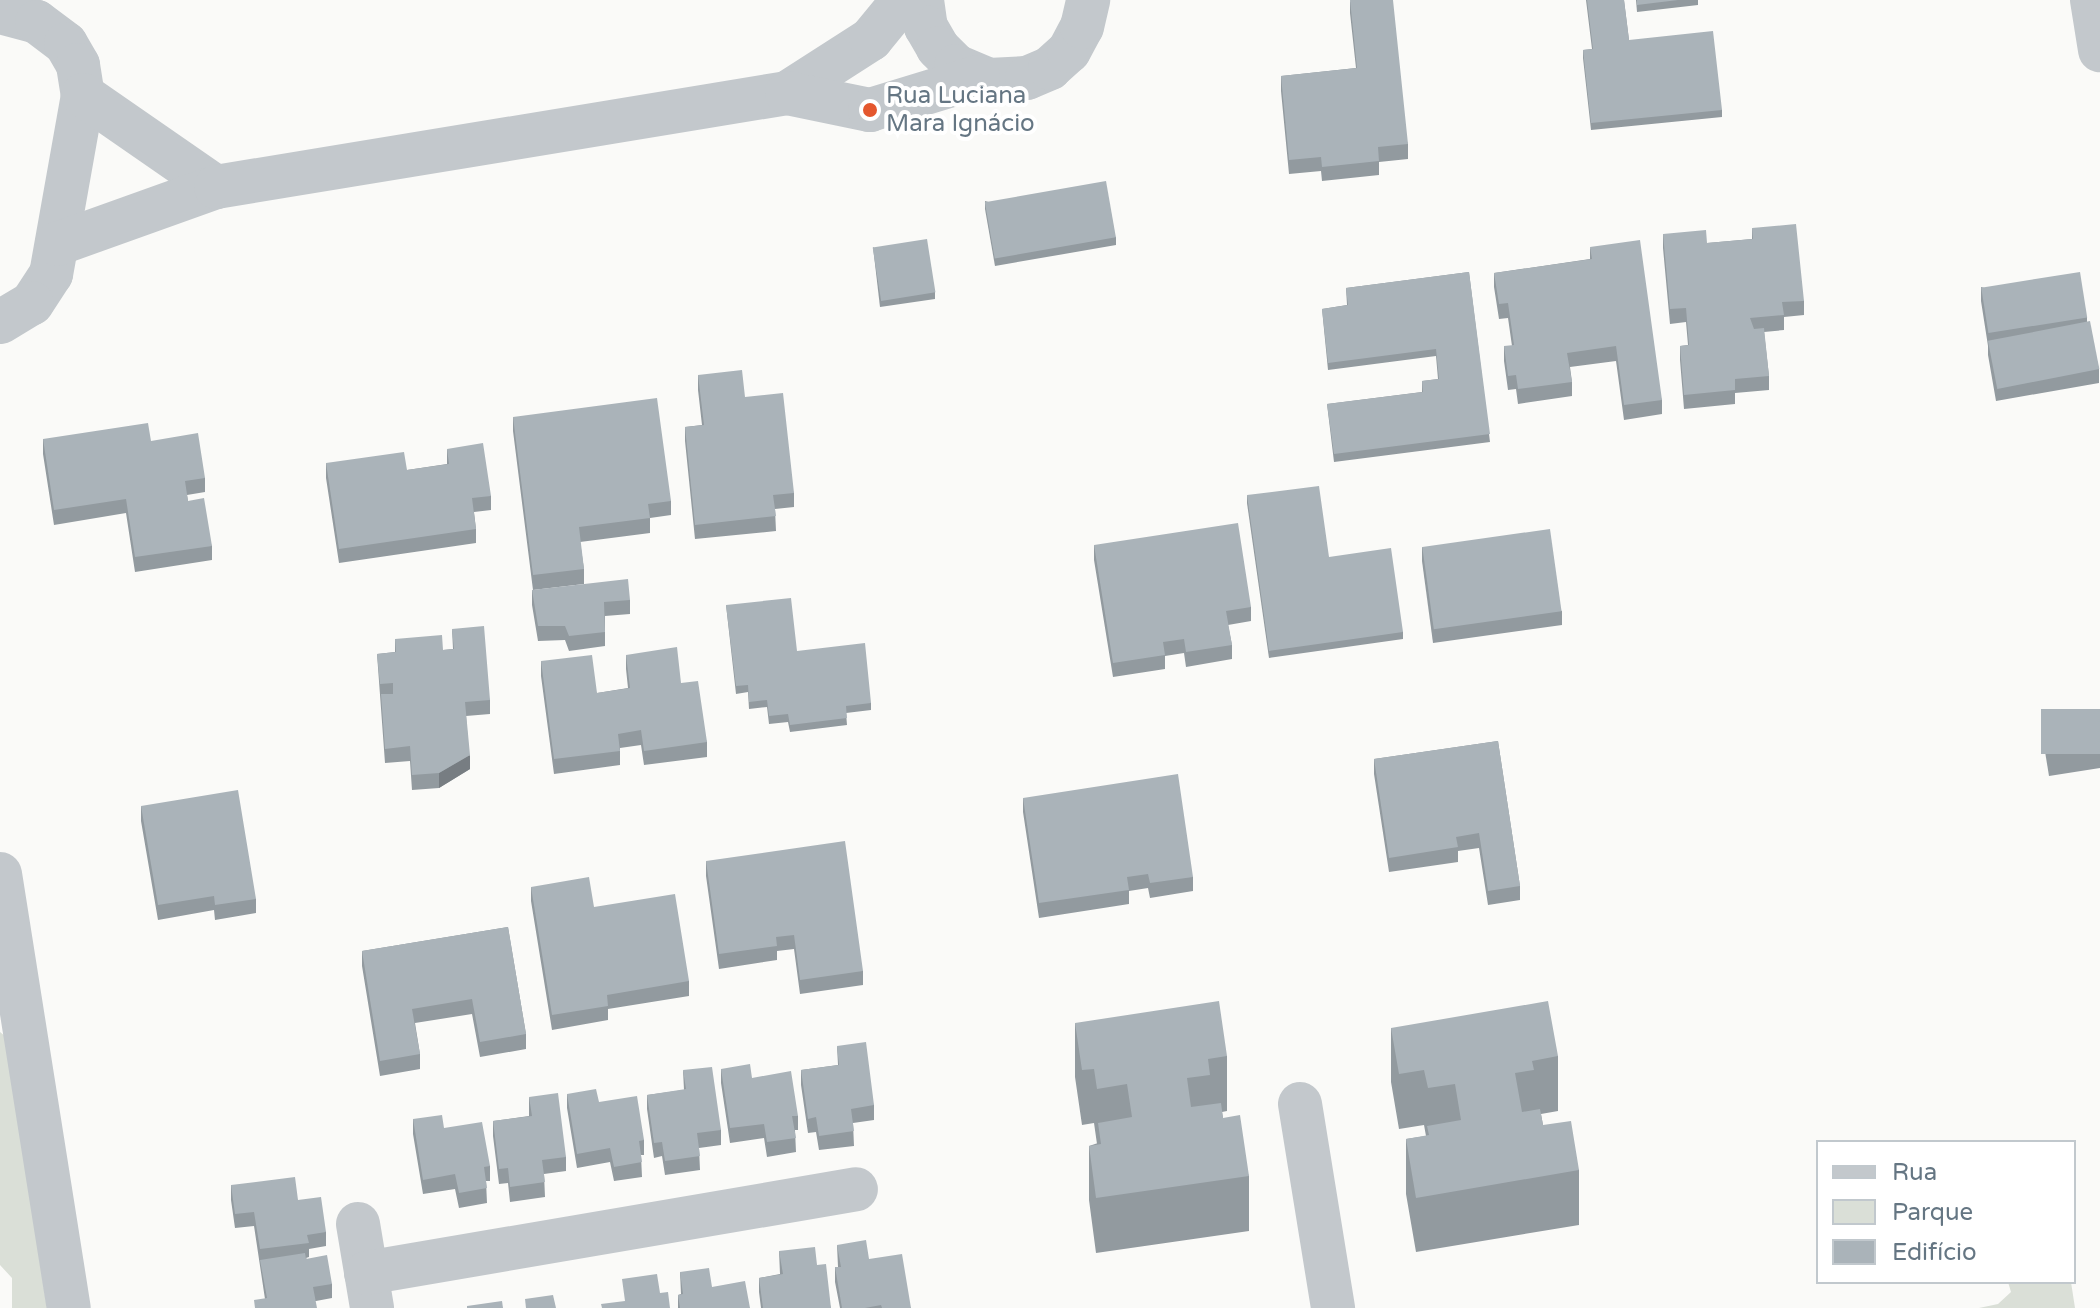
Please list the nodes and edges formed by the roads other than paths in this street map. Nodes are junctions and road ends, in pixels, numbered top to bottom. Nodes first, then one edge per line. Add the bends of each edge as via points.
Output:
1 (50, 0) edge
2 (903, 0) edge
3 (922, 0) edge
4 (2092, 0) edge
5 (1089, 9) edge
6 (0, 12) edge
7 (66, 44) junction
8 (2100, 50) edge
9 (978, 77) junction
10 (787, 93) junction
11 (83, 95) junction
12 (216, 187) junction
13 (57, 244) junction
14 (0, 323) edge
15 (0, 874) edge
16 (7, 956) edge
17 (1300, 1104) dead end
18 (856, 1189) dead end
19 (358, 1224) dead end
20 (369, 1291) edge
21 (69, 1308) edge
22 (1333, 1308) edge

1 - 7 street
2 - 10 street via 871,39
3 - 9 street via 926,27 938,48
4 - 8 street
5 - 9 street via 1069,51 1050,68 1027,78
6 - 7 street via 37,22
7 - 11 street via 78,65
9 - 10 street via 870,110
10 - 12 street
11 - 12 street
11 - 13 street
12 - 13 street
13 - 14 street via 51,274 32,303
15 - 16 street
16 - 21 street
17 - 22 street
18 - 20 street
19 - 20 street

